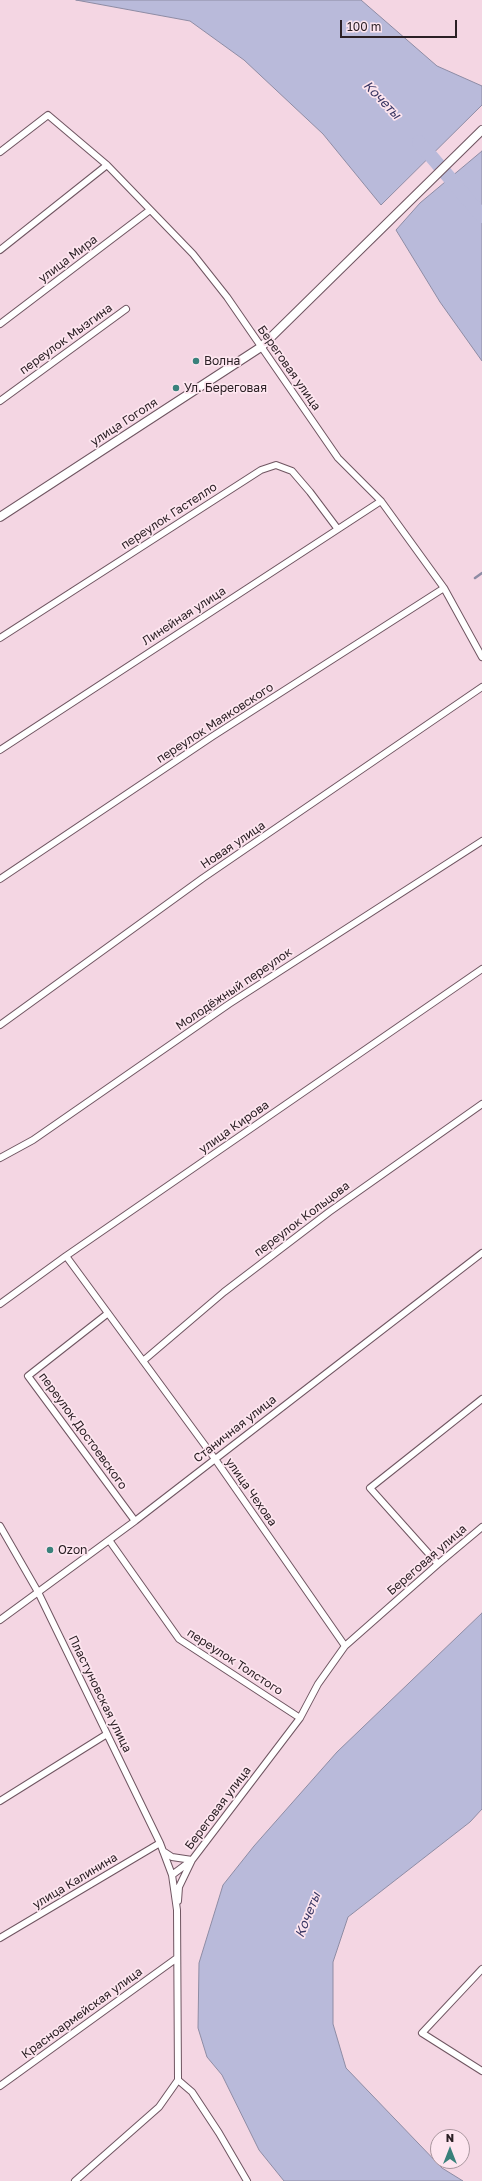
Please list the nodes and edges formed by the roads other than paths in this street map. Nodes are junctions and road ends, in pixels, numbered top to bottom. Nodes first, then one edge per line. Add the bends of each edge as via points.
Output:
1 (482, 130) edge
2 (0, 152) edge
3 (107, 164) junction
4 (150, 210) junction
5 (0, 250) edge
6 (126, 309) dead end
7 (0, 324) edge
8 (261, 347) junction
9 (0, 401) edge
10 (381, 501) junction
11 (0, 516) edge
12 (338, 528) junction
13 (444, 588) junction
14 (0, 638) edge
15 (482, 657) edge
16 (482, 687) edge
17 (0, 750) edge
18 (482, 841) edge
19 (0, 879) edge
20 (482, 969) edge
21 (0, 1025) edge
22 (482, 1104) edge
23 (0, 1158) edge
24 (482, 1253) edge
25 (66, 1256) junction
26 (0, 1304) edge
27 (108, 1314) junction
28 (143, 1361) junction
29 (482, 1399) edge
30 (215, 1459) junction
31 (135, 1521) junction
32 (0, 1526) edge
33 (482, 1527) edge
34 (109, 1540) junction
35 (438, 1564) junction
36 (38, 1592) junction
37 (0, 1620) edge
38 (345, 1646) junction
39 (300, 1718) junction
40 (107, 1734) junction
41 (0, 1800) edge
42 (160, 1843) junction
43 (163, 1851) junction
44 (192, 1860) junction
45 (172, 1875) junction
46 (177, 1910) junction
47 (0, 1938) edge
48 (177, 1958) junction
49 (482, 1969) edge
50 (482, 2071) edge
51 (178, 2080) junction
52 (0, 2086) edge
53 (75, 2181) edge
54 (247, 2181) edge

1 - 8 street, улица Гоголя
2 - 3 street, Береговая улица via 48,115
3 - 4 street, Береговая улица
3 - 5 street
4 - 7 street, улица Мира
4 - 8 street, Береговая улица via 193,254 227,297
6 - 9 street, переулок Мызгина
8 - 10 street, Береговая улица via 338,458
8 - 11 street, улица Гоголя
10 - 12 street, Линейная улица
10 - 13 street, Береговая улица
12 - 14 street, переулок Гастелло via 292,471 276,465 261,470
12 - 17 street, Линейная улица
13 - 15 street, Береговая улица
13 - 19 street, переулок Маяковского via 213,736
16 - 21 street, Новая улица via 203,878
18 - 23 street, Молодёжный переулок via 230,1004 33,1140
20 - 25 street, улица Кирова
22 - 28 street, переулок Кольцова via 329,1212 224,1292
24 - 30 street, Станичная улица
25 - 26 street, улица Кирова
25 - 27 street, улица Чехова
27 - 28 street, улица Чехова
27 - 31 street, переулок Достоевского via 28,1376
28 - 30 street, улица Чехова
29 - 35 street via 370,1488
30 - 31 street, Станичная улица
30 - 38 street, улица Чехова
31 - 34 street, Станичная улица
32 - 36 street, Пластуновская улица
33 - 35 street, Береговая улица
34 - 36 street, Станичная улица
34 - 39 street, переулок Толстого via 179,1639
35 - 38 street, Береговая улица
36 - 37 street, Станичная улица
36 - 40 street, Пластуновская улица
38 - 39 street, Береговая улица via 318,1684
39 - 44 street, Береговая улица
40 - 41 street
40 - 42 street, Пластуновская улица
42 - 43 street, Пластуновская улица
42 - 47 street, улица Калинина
43 - 44 street via 172,1856
43 - 45 street, Пластуновская улица
44 - 45 street, Береговая улица
44 - 46 street via 179,1887
45 - 46 street
46 - 48 street
48 - 51 street
48 - 52 street, Красноармейская улица
49 - 50 street via 422,2033
51 - 53 street via 159,2107
51 - 54 street via 192,2092

